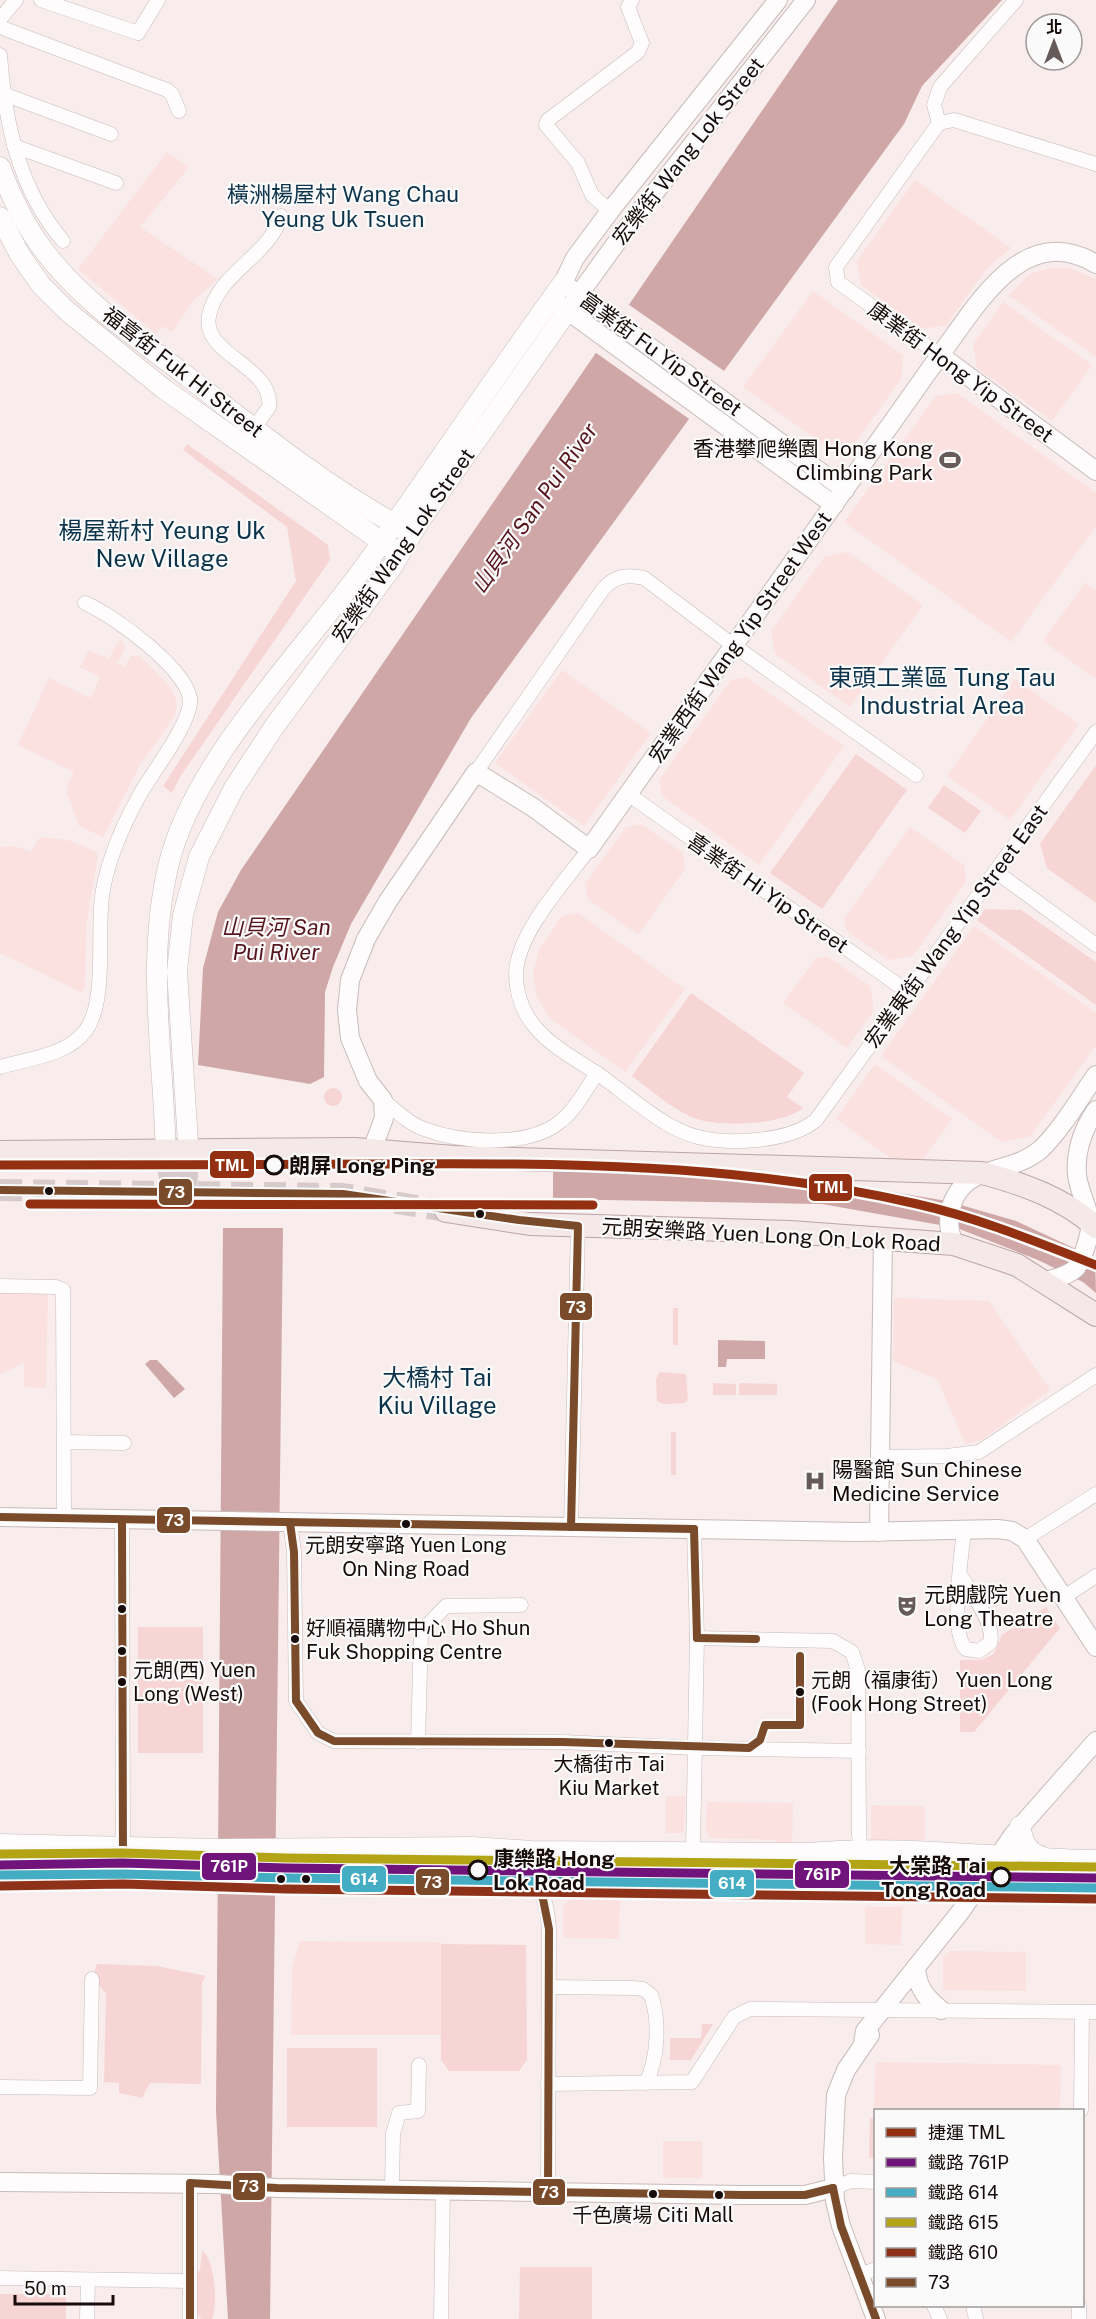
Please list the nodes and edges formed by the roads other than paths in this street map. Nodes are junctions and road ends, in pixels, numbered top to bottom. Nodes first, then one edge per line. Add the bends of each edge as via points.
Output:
1 (16, 0) edge
2 (41, 0) edge
3 (158, 0) edge
4 (632, 0) edge
5 (778, 0) edge
6 (806, 0) edge
7 (1016, 0) edge
8 (0, 25) edge
9 (0, 55) edge
10 (6, 95) junction
11 (179, 111) dead end
12 (939, 123) junction
13 (111, 134) dead end
14 (14, 146) junction
15 (1096, 164) edge
16 (0, 166) edge
17 (116, 183) dead end
18 (610, 211) junction
19 (281, 216) dead end
20 (0, 217) edge
21 (63, 241) dead end
22 (1096, 264) edge
23 (580, 294) junction
24 (561, 297) junction
25 (940, 355) junction
26 (254, 428) junction
27 (1096, 471) edge
28 (845, 490) junction
29 (834, 505) junction
30 (393, 524) junction
31 (412, 533) junction
32 (381, 542) junction
33 (399, 553) junction
34 (85, 603) dead end
35 (734, 646) junction
36 (1096, 732) edge
37 (476, 772) junction
38 (916, 775) dead end
39 (628, 794) junction
40 (589, 849) junction
41 (995, 872) junction
42 (1096, 945) edge
43 (908, 992) junction
44 (0, 1067) edge
45 (597, 1073) junction
46 (1096, 1075) edge
47 (383, 1100) junction
48 (1096, 1110) edge
49 (816, 1120) joint
50 (372, 1150) junction
51 (0, 1152) edge
52 (166, 1153) junction
53 (189, 1154) junction
54 (982, 1173) junction
55 (446, 1211) tunnel mouth
56 (578, 1226) junction
57 (1091, 1231) edge
58 (950, 1236) junction
59 (883, 1237) junction
60 (1056, 1278) junction
61 (0, 1286) edge
62 (1096, 1315) edge
63 (1096, 1375) edge
64 (64, 1442) junction
65 (124, 1443) dead end
66 (880, 1457) junction
67 (1096, 1494) edge
68 (0, 1517) edge
69 (64, 1517) junction
70 (122, 1520) junction
71 (289, 1523) junction
72 (571, 1527) junction
73 (694, 1529) junction
74 (964, 1529) junction
75 (879, 1532) junction
76 (1025, 1539) junction
77 (960, 1575) junction
78 (1096, 1576) edge
79 (1064, 1597) junction
80 (521, 1605) dead end
81 (697, 1638) junction
82 (1096, 1647) edge
83 (418, 1742) junction
84 (1095, 1743) edge
85 (696, 1748) junction
86 (859, 1751) junction
87 (1020, 1826) junction
88 (0, 1844) edge
89 (123, 1845) junction
90 (693, 1851) junction
91 (861, 1851) junction
92 (999, 1855) junction
93 (1048, 1859) junction
94 (1096, 1860) edge
95 (0, 1879) edge
96 (532, 1884) junction
97 (977, 1888) junction
98 (1096, 1890) edge
99 (916, 1966) junction
100 (92, 1980) dead end
101 (549, 1988) junction
102 (941, 2010) junction
103 (1089, 2012) edge
104 (880, 2014) junction
105 (419, 2065) dead end
106 (646, 2083) junction
107 (548, 2084) junction
108 (0, 2087) edge
109 (1081, 2109) edge
110 (874, 2181) edge
111 (0, 2182) edge
112 (190, 2183) junction
113 (392, 2188) junction
114 (833, 2188) junction
115 (443, 2189) junction
116 (548, 2191) junction
117 (867, 2272) edge
118 (0, 2278) edge
119 (88, 2280) junction
120 (190, 2281) junction
121 (87, 2319) edge
122 (189, 2319) edge
123 (441, 2319) edge
124 (876, 2319) edge

1 - 8 street
2 - 3 street via 138,33
4 - 18 street via 628,7 642,43 638,52 546,125 578,163 592,195
5 - 18 street, 宏樂街 Wang Lok Street
6 - 23 street, 宏樂街 Wang Lok Street via 630,224
7 - 12 street via 940,87 934,105
8 - 11 street via 168,90
9 - 10 street
10 - 13 street
10 - 14 street
12 - 15 street via 954,120
12 - 25 street, 康業街 Hong Yip Street via 836,271 838,282
14 - 17 street
14 - 21 street via 30,192
16 - 26 main road, 福喜街 Fuk Hi Street via 12,197 40,246 64,274 113,321
18 - 24 street, 宏樂街 Wang Lok Street via 575,258
19 - 26 street via 260,249 231,277 208,317 208,328 215,341 261,381 268,392 269,407
20 - 32 main road, 福喜街 Fuk Hi Street via 41,285 67,311 164,389
22 - 25 street, 宏業西街 Wang Yip Street West via 1078,256 1048,252 1014,265 1001,276
23 - 24 street, 宏樂街 Wang Lok Street
23 - 28 street, 富業街 Fu Yip Street
24 - 29 street, 富業街 Fu Yip Street via 588,325
24 - 30 main road, 宏樂街 Wang Lok Street
24 - 31 main road, 宏樂街 Wang Lok Street
25 - 27 street, 康業街 Hong Yip Street
25 - 28 street, 宏業西街 Wang Yip Street West
26 - 30 main road, 福喜街 Fuk Hi Street
28 - 29 street, 宏業西街 Wang Yip Street West
29 - 35 street, 宏業西街 Wang Yip Street West
30 - 31 main road, 福喜街 Fuk Hi Street
30 - 32 main road, 宏樂街 Wang Lok Street
31 - 33 main road, 宏樂街 Wang Lok Street
32 - 33 main road, 福喜街 Fuk Hi Street
32 - 52 main road, 宏樂街 Wang Lok Street via 212,769 179,832 163,890 156,950 155,1002
33 - 53 main road, 宏樂街 Wang Lok Street via 234,788 200,857 183,915 177,971
34 - 44 street via 122,623 180,677 188,691 190,707 185,722 137,798 116,843 102,895 99,1001 87,1029 66,1048
35 - 37 street via 644,578 632,575 611,581
35 - 38 street
35 - 39 street, 宏業西街 Wang Yip Street West
36 - 41 street, 宏業東街 Wang Yip Street East
37 - 40 street
37 - 47 street via 388,901 366,939 350,980 350,1038 363,1071
39 - 40 street, 宏業西街 Wang Yip Street West
39 - 43 street, 喜業街 Hi Yip Street
40 - 45 street, 宏業西街 Wang Yip Street West via 525,939 516,974 527,1016 543,1035
41 - 42 street
41 - 43 street, 宏業東街 Wang Yip Street East
43 - 49 street, 宏業東街 Wang Yip Street East
45 - 47 street via 562,1120 540,1133 512,1139 453,1136 424,1129
45 - 49 street, 宏業西街 Wang Yip Street West via 677,1130 697,1137 780,1138 800,1132
46 - 54 street via 1040,1149 1021,1162
47 - 50 street via 384,1118
48 - 57 street via 1079,1143 1077,1174
50 - 53 main road
50 - 54 main road via 524,1159
51 - 52 main road
52 - 53 main road
54 - 57 main road via 1047,1194
54 - 58 street, 元朗安樂路 Yuen Long On Lok Road via 959,1190 952,1203
55 - 56 main road, 元朗安樂路 Yuen Long On Lok Road via 530,1224
56 - 59 main road, 元朗安樂路 Yuen Long On Lok Road
56 - 72 street
57 - 60 street via 1076,1268
58 - 59 main road, 元朗安樂路 Yuen Long On Lok Road
58 - 60 main road, 元朗安樂路 Yuen Long On Lok Road
59 - 66 street
60 - 62 main road, 元朗安樂路 Yuen Long On Lok Road
61 - 64 street via 63,1290
63 - 66 street via 980,1452
64 - 65 street
64 - 69 street
66 - 75 street
67 - 76 street
68 - 69 street
69 - 70 street
70 - 71 street
70 - 89 street
71 - 72 street
71 - 83 street via 294,1552 296,1701 318,1733 334,1741
72 - 73 street
73 - 75 street
73 - 81 street
74 - 75 street
74 - 76 street via 1012,1531
74 - 77 street
76 - 79 street
77 - 77 street via 992,1631 990,1642 980,1651 966,1648 959,1638
78 - 79 street
79 - 82 street
80 - 83 street via 446,1606 421,1632
81 - 85 street
81 - 86 street via 822,1640 844,1646 852,1652 858,1670
83 - 85 street via 563,1742
84 - 87 street
85 - 86 street
85 - 90 street
86 - 91 street
87 - 92 street
87 - 93 main road via 1028,1849
88 - 89 main road
89 - 90 main road via 284,1850 386,1847
90 - 91 main road
91 - 92 main road
92 - 93 main road
92 - 97 street
93 - 94 main road
95 - 96 main road via 103,1875
96 - 97 main road
96 - 101 street via 540,1891 546,1907
97 - 98 main road
97 - 99 street
99 - 102 street via 917,1983 926,1998
99 - 104 street
100 - 108 street via 90,2088
101 - 106 street via 633,1988 651,1995 655,2060
101 - 107 street
102 - 103 street
102 - 104 street
103 - 109 street
104 - 106 street via 750,2008 734,2017 692,2082
104 - 114 street via 865,2031 863,2043 836,2095
105 - 113 street via 418,2111 399,2113 393,2134
106 - 107 street
107 - 116 street
110 - 114 street via 851,2181
111 - 112 street
112 - 113 street
112 - 120 street
113 - 115 street
114 - 116 street via 805,2195
114 - 117 street via 841,2226
115 - 116 street
115 - 123 street
117 - 124 street
118 - 119 street
119 - 120 street
119 - 121 street
120 - 122 street

